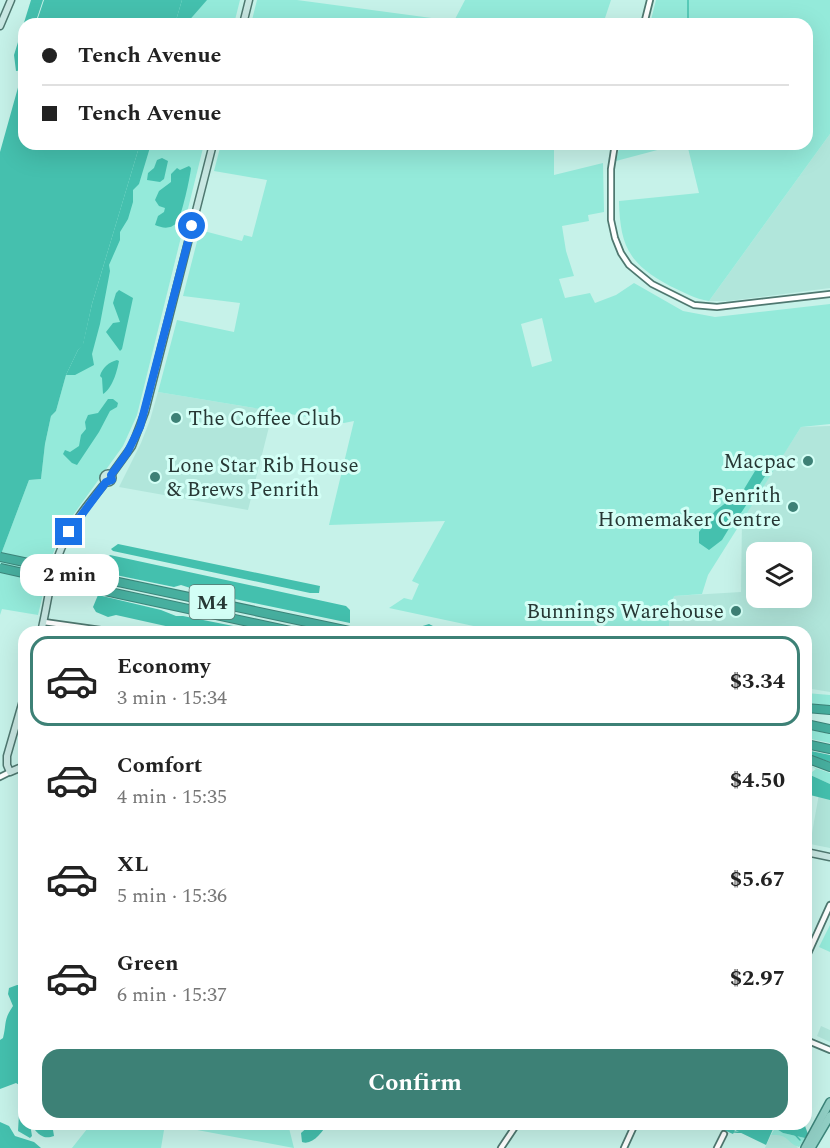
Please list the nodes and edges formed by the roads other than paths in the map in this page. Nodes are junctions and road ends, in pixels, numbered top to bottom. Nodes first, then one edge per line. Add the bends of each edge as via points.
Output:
1 (11, 0) edge
2 (249, 0) edge
3 (650, 0) edge
4 (244, 18) edge
5 (646, 18) edge
6 (0, 26) edge
7 (211, 150) edge
8 (614, 150) edge
9 (830, 294) edge
10 (0, 557) edge
11 (0, 568) edge
12 (44, 622) junction
13 (43, 626) edge
14 (72, 626) edge
15 (267, 626) edge
16 (326, 626) edge
17 (812, 708) edge
18 (830, 710) edge
19 (18, 719) edge
20 (812, 725) edge
21 (830, 729) edge
22 (812, 745) edge
23 (830, 749) edge
24 (812, 760) edge
25 (830, 766) edge
26 (18, 769) edge
27 (10, 772) junction
28 (0, 777) edge
29 (812, 853) edge
30 (830, 856) edge
31 (830, 905) edge
32 (812, 945) edge
33 (812, 1042) edge
34 (830, 1050) edge
35 (830, 1102) edge
36 (830, 1116) edge
37 (514, 1130) edge
38 (632, 1130) edge
39 (724, 1134) dead end
40 (501, 1148) edge
41 (624, 1148) edge
42 (717, 1148) edge
43 (805, 1148) edge
44 (811, 1148) edge

1 - 6 street
2 - 4 street
3 - 5 street
7 - 12 street via 145,412 132,446 111,475 105,476 106,482 69,532 50,586
8 - 9 street via 611,220 615,238 630,265 652,284 694,305 717,307
10 - 16 highway, M4, bridge
11 - 15 highway, M4, bridge
12 - 13 street
12 - 14 street
17 - 18 highway
19 - 27 street via 8,756
20 - 21 highway
22 - 23 highway
24 - 25 highway
26 - 27 street
27 - 28 street
29 - 30 street
31 - 32 street
33 - 34 street
35 - 43 main road
36 - 44 main road
37 - 40 street
38 - 41 street
39 - 42 street

